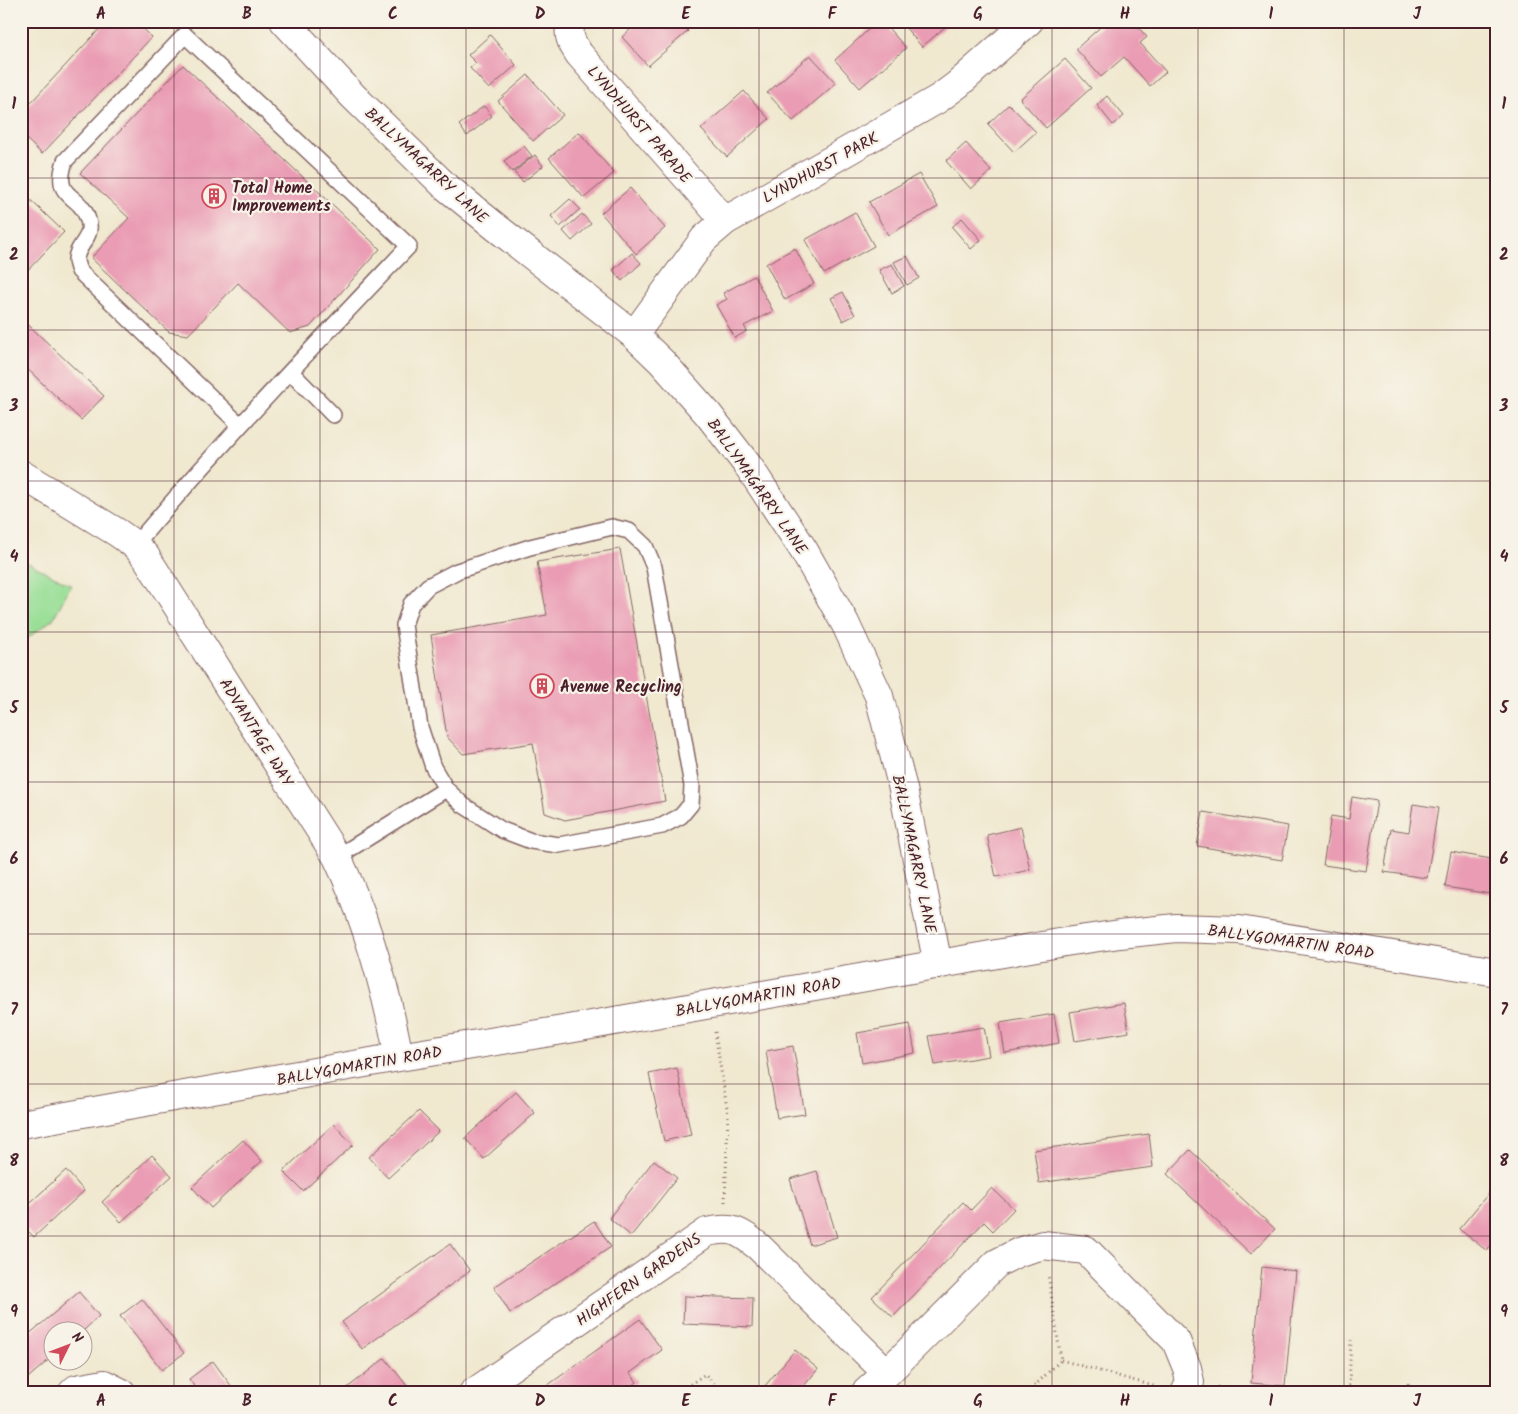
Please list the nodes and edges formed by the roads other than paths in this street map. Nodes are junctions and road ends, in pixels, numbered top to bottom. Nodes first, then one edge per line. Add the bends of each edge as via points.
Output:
1 (284, 21) edge
2 (572, 21) edge
3 (1029, 21) edge
4 (725, 220) junction
5 (634, 335) junction
6 (290, 372) junction
7 (334, 414) dead end
8 (240, 426) junction
9 (21, 474) edge
10 (135, 545) junction
11 (446, 789) junction
12 (337, 857) junction
13 (938, 964) junction
14 (1497, 972) edge
15 (399, 1057) junction
16 (21, 1124) edge
17 (887, 1374) junction
18 (1173, 1390) edge
19 (72, 1393) edge
20 (122, 1393) edge
21 (473, 1393) edge
22 (865, 1393) edge

1 - 5 street, BALLYMAGARRY LANE via 353,96 444,184
2 - 4 street, LYNDHURST PARADE via 570,39 579,54
3 - 4 street, LYNDHURST PARK via 938,99
4 - 5 street, LYNDHURST PARK via 704,239
5 - 13 street, BALLYMAGARRY LANE via 708,414 749,467 803,549 844,623 879,696 903,789
6 - 7 lane
6 - 8 lane
6 - 8 lane via 409,246 185,35 65,161 61,174 63,190 84,210 89,223 88,237 76,259 79,271
8 - 10 lane
9 - 10 street, ADVANTAGE WAY
10 - 12 street, ADVANTAGE WAY via 146,557
11 - 11 lane via 433,767 420,727 404,625 411,604 428,586 457,571 530,546 612,527 629,531 646,546 654,567 692,786 691,804 681,816 662,826 559,845 531,841 502,830 463,805
11 - 12 lane
12 - 15 street, ADVANTAGE WAY via 370,940
13 - 14 street, BALLYGOMARTIN ROAD via 1120,934 1198,928 1239,930
13 - 15 street, BALLYGOMARTIN ROAD
15 - 16 street, BALLYGOMARTIN ROAD
17 - 18 street via 997,1263 1044,1245 1086,1250 1176,1341 1190,1382
17 - 21 street, HIGHFERN GARDENS via 760,1247 742,1233 724,1228 706,1232
17 - 22 street
19 - 20 street via 76,1389 104,1384

